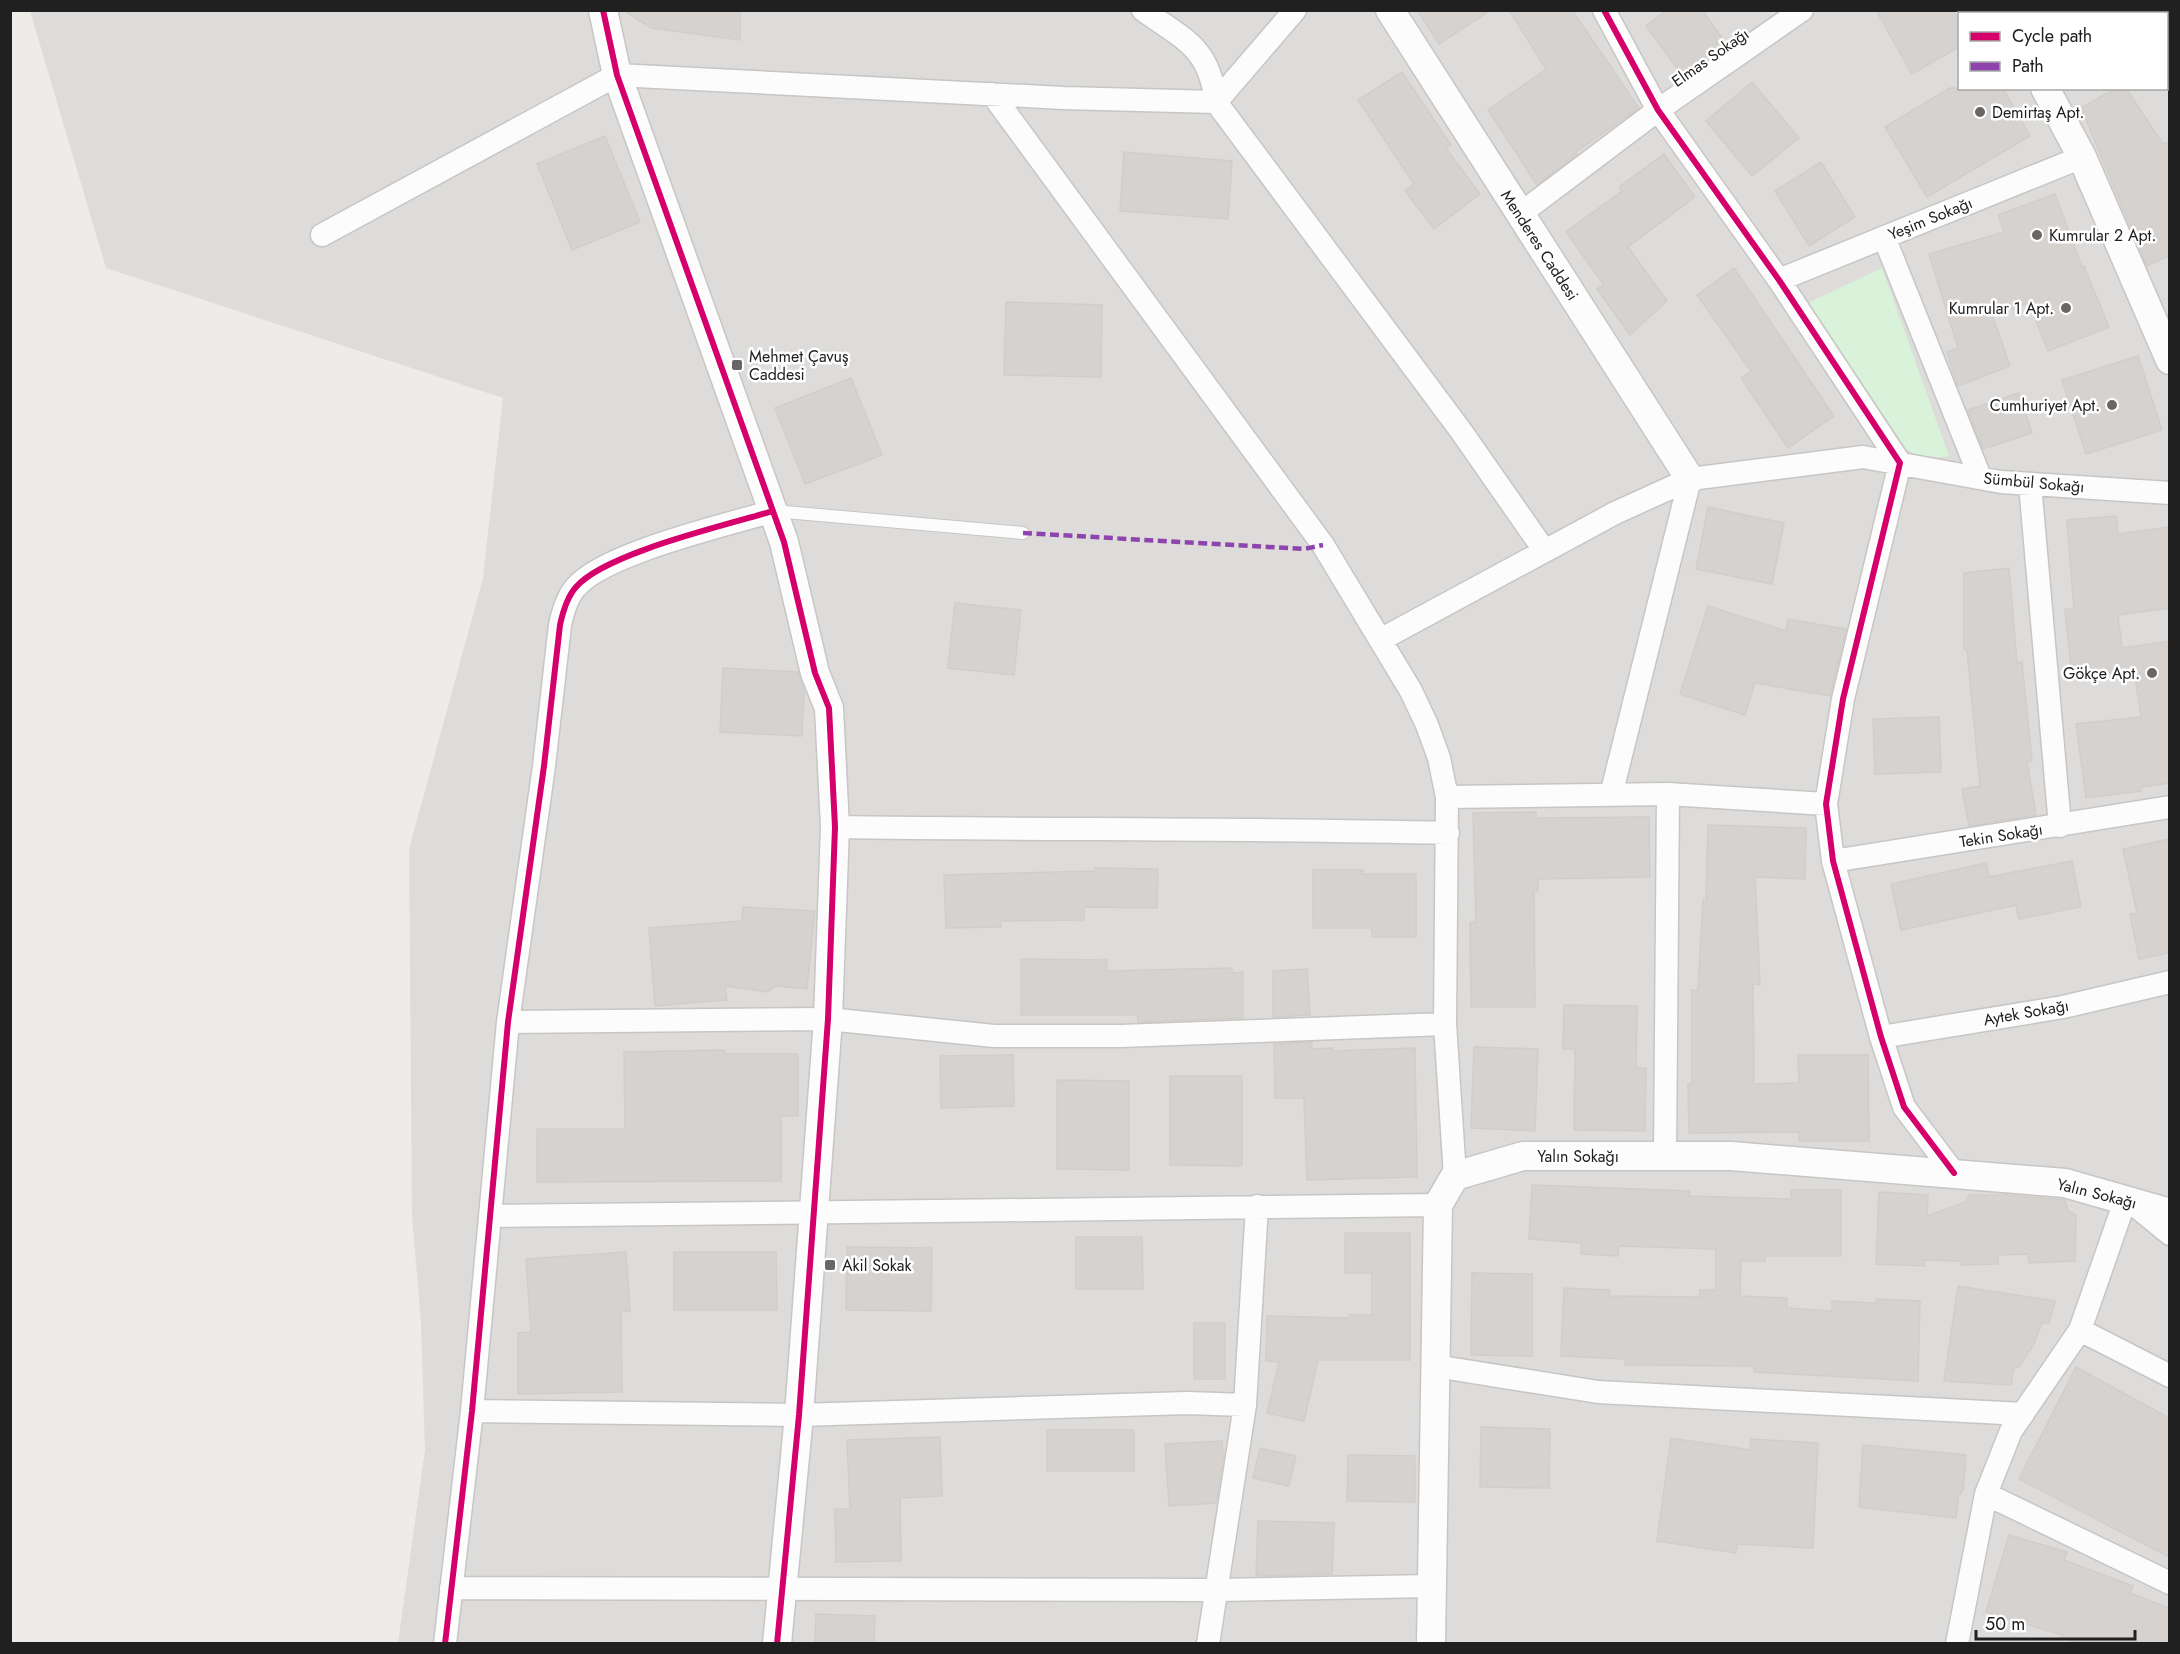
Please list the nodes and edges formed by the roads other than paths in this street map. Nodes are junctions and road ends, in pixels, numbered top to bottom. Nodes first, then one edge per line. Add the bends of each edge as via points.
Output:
1 (603, 10) edge
2 (1143, 10) edge
3 (1295, 10) edge
4 (1390, 10) edge
5 (1604, 10) edge
6 (1802, 10) edge
7 (617, 75) junction
8 (2046, 90) edge
9 (993, 94) junction
10 (1216, 102) junction
11 (1659, 110) junction
12 (2082, 157) junction
13 (1520, 214) junction
14 (322, 235) dead end
15 (1884, 237) junction
16 (1779, 280) junction
17 (2169, 360) edge
18 (1900, 463) junction
19 (1980, 477) junction
20 (1690, 479) junction
21 (2030, 484) junction
22 (2169, 493) edge
23 (773, 511) junction
24 (1023, 533) dead end
25 (1544, 550) junction
26 (1380, 640) junction
27 (1668, 794) junction
28 (1611, 795) junction
29 (1447, 797) junction
30 (1826, 804) junction
31 (2169, 807) edge
32 (2060, 826) junction
33 (835, 827) junction
34 (1448, 833) junction
35 (1833, 861) junction
36 (2169, 982) edge
37 (828, 1019) junction
38 (508, 1022) junction
39 (1445, 1024) junction
40 (1881, 1036) junction
41 (1665, 1156) junction
42 (1954, 1173) junction
43 (1455, 1176) junction
44 (2126, 1198) junction
45 (1438, 1205) junction
46 (1257, 1206) junction
47 (2169, 1213) edge
48 (816, 1215) junction
49 (490, 1216) junction
50 (2169, 1234) edge
51 (2079, 1330) junction
52 (1435, 1366) junction
53 (2169, 1376) edge
54 (1245, 1405) junction
55 (472, 1411) junction
56 (2023, 1414) junction
57 (800, 1415) junction
58 (1986, 1494) junction
59 (2169, 1583) edge
60 (1431, 1586) junction
61 (451, 1588) junction
62 (780, 1588) junction
63 (1218, 1590) junction
64 (445, 1644) edge
65 (777, 1644) edge
66 (1208, 1644) edge
67 (1431, 1644) edge
68 (1957, 1644) edge

1 - 7 street
2 - 10 street via 1190,44 1204,60 1213,76
3 - 10 street
4 - 13 street, Menderes Caddesi
5 - 11 street
6 - 11 street, Elmas Sokağı
7 - 9 street
7 - 14 street
7 - 23 street
8 - 12 street
9 - 10 street
9 - 26 street via 1323,545
10 - 25 street via 1461,431
11 - 13 street, Elmas Sokağı
11 - 16 street
12 - 15 street, Yeşim Sokağı
12 - 17 street
13 - 20 street, Menderes Caddesi
15 - 16 street, Yeşim Sokağı
15 - 19 street
16 - 18 street
18 - 19 street, Sümbül Sokağı
18 - 20 street, Sümbül Sokağı via 1863,457
18 - 30 street via 1843,699
19 - 21 street, Sümbül Sokağı
20 - 25 street, Sümbül Sokağı
20 - 28 street
21 - 22 street, Sümbül Sokağı
21 - 32 street
23 - 24 lane
23 - 33 street via 815,673 829,708
23 - 38 street via 650,548 591,573 575,588 565,606
25 - 26 street, Sümbül Sokağı
26 - 29 street via 1427,725
27 - 28 street
27 - 30 street
27 - 41 street
28 - 29 street
29 - 34 street
30 - 35 street
31 - 32 street, Tekin Sokağı
32 - 35 street, Tekin Sokağı
33 - 34 street via 1251,828
33 - 37 street
34 - 39 street
35 - 40 street
36 - 40 street, Aytek Sokağı via 2063,1007
37 - 38 street
37 - 39 street via 1005,1036 1234,1033
37 - 48 street
38 - 49 street
39 - 43 street
40 - 42 street via 1904,1107
41 - 42 street, Yalın Sokağı via 1731,1156
41 - 43 street, Yalın Sokağı via 1523,1156
42 - 44 street, Yalın Sokağı via 2065,1183
43 - 45 street
44 - 47 street, Yalın Sokağı
44 - 50 street
44 - 51 street
45 - 46 street
45 - 52 street
46 - 48 street via 912,1210
46 - 54 street
48 - 49 street
48 - 57 street
49 - 55 street
51 - 53 street
51 - 56 street
52 - 56 street via 1598,1392
52 - 60 street
54 - 57 street via 1187,1403
54 - 63 street
55 - 57 street
55 - 61 street
56 - 58 street via 2011,1431
57 - 62 street
58 - 59 street
58 - 68 street
60 - 63 street
60 - 67 street
61 - 62 street
61 - 64 street
62 - 63 street
62 - 65 street
63 - 66 street

